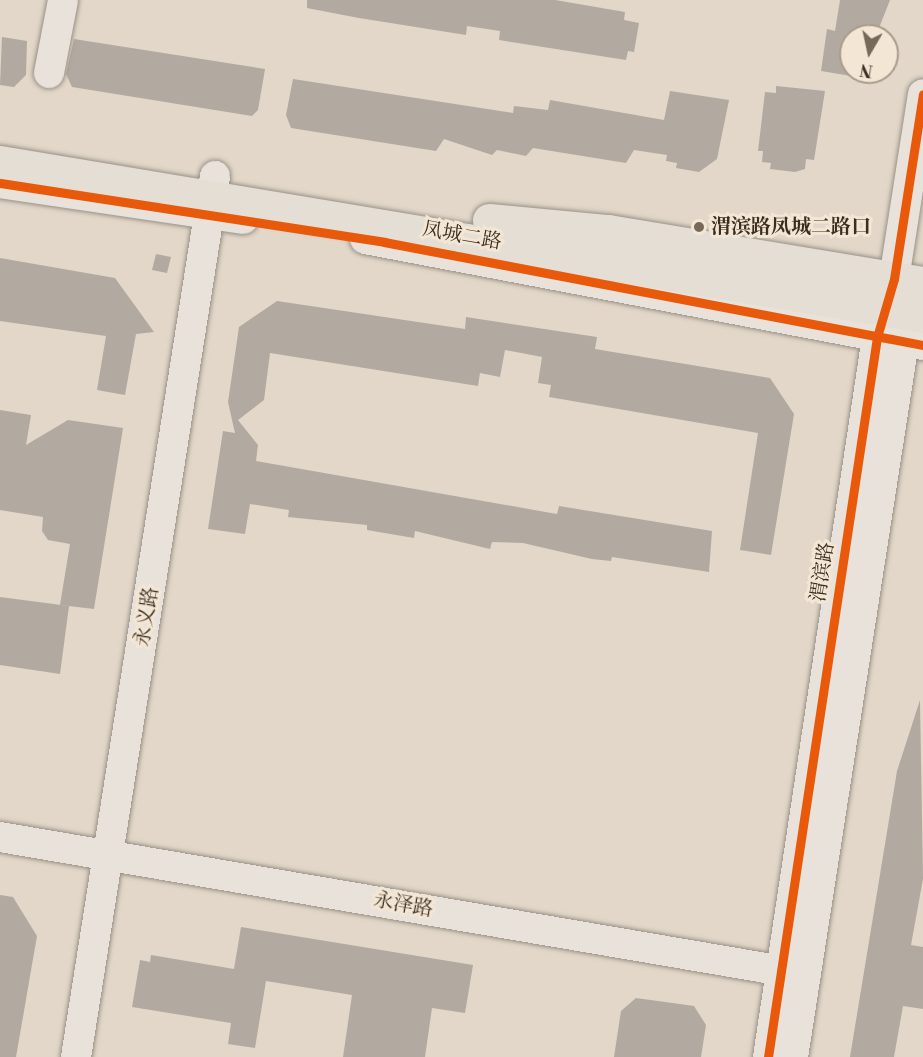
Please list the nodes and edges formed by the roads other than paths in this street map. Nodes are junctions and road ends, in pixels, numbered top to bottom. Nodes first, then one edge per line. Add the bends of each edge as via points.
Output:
1 (63, 0) edge
2 (50, 73) dead end
3 (923, 94) edge
4 (0, 142) edge
5 (0, 162) edge
6 (0, 183) edge
7 (213, 195) junction
8 (923, 212) edge
9 (911, 281) edge
10 (903, 327) edge
11 (0, 837) edge
12 (110, 855) junction
13 (794, 973) junction
14 (76, 1057) edge
15 (768, 1057) edge
16 (793, 1057) edge

1 - 2 street
3 - 9 street, 渭滨路
4 - 7 main road, 凤城二路
5 - 7 main road, 凤城二路
6 - 7 street
7 - 9 main road, 凤城二路
7 - 10 main road, 凤城二路
7 - 12 street, 永义路
8 - 9 street, 渭滨路
9 - 10 street, 渭滨路
10 - 13 street, 渭滨路
11 - 12 street, 永泽路
12 - 13 street, 永泽路
12 - 14 street, 永义路
13 - 15 street, 渭滨路
13 - 16 street, 渭滨路

